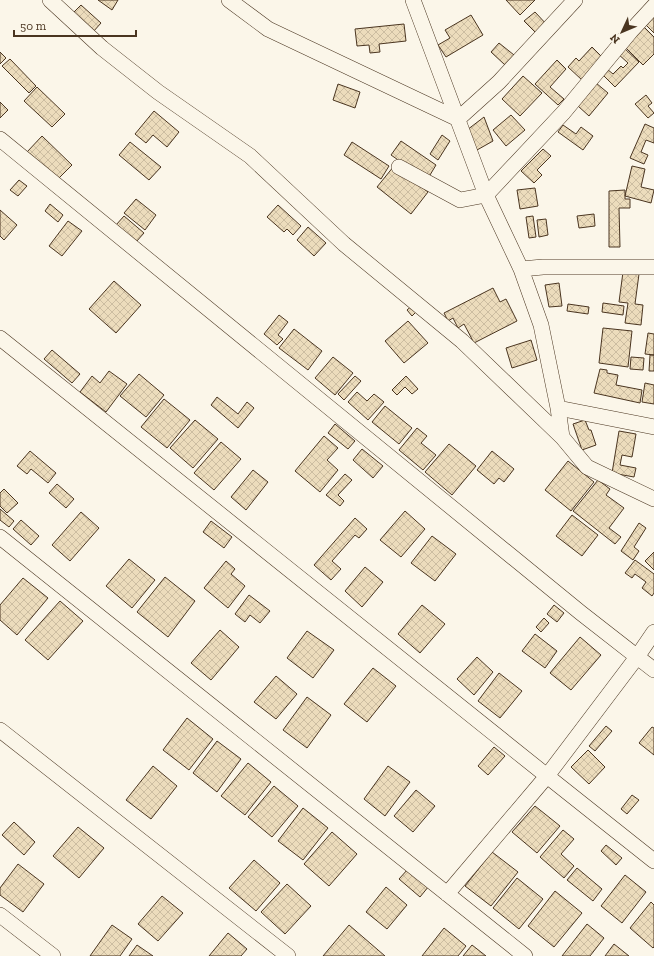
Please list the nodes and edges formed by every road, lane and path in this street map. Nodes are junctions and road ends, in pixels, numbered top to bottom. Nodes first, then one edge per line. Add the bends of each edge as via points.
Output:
1 (50, 0) edge
2 (229, 0) edge
3 (413, 0) edge
4 (575, 0) edge
5 (654, 6) edge
6 (458, 119) junction
7 (0, 139) edge
8 (399, 167) dead end
9 (486, 195) junction
10 (654, 267) edge
11 (521, 269) junction
12 (0, 338) edge
13 (558, 408) junction
14 (654, 427) edge
15 (562, 437) junction
16 (653, 495) edge
17 (0, 537) edge
18 (654, 632) edge
19 (637, 657) junction
20 (654, 670) edge
21 (0, 730) edge
22 (547, 776) junction
23 (654, 861) edge
24 (447, 894) junction
25 (0, 914) edge
26 (53, 956) edge
27 (288, 956) edge
28 (525, 956) edge

1 - 15 street via 102,48 158,92 250,156 344,244 462,341
2 - 6 street via 268,29
3 - 6 street
4 - 6 street via 499,82
5 - 9 street via 564,112
6 - 9 street
7 - 19 street
8 - 9 street via 460,200
9 - 11 street
10 - 11 street
11 - 13 street via 541,326
12 - 22 street
13 - 14 street
13 - 15 street
15 - 16 street via 587,467
17 - 24 street
18 - 19 street
19 - 20 street
19 - 22 street
21 - 27 street
22 - 23 street
22 - 24 street
24 - 28 street
25 - 26 street

